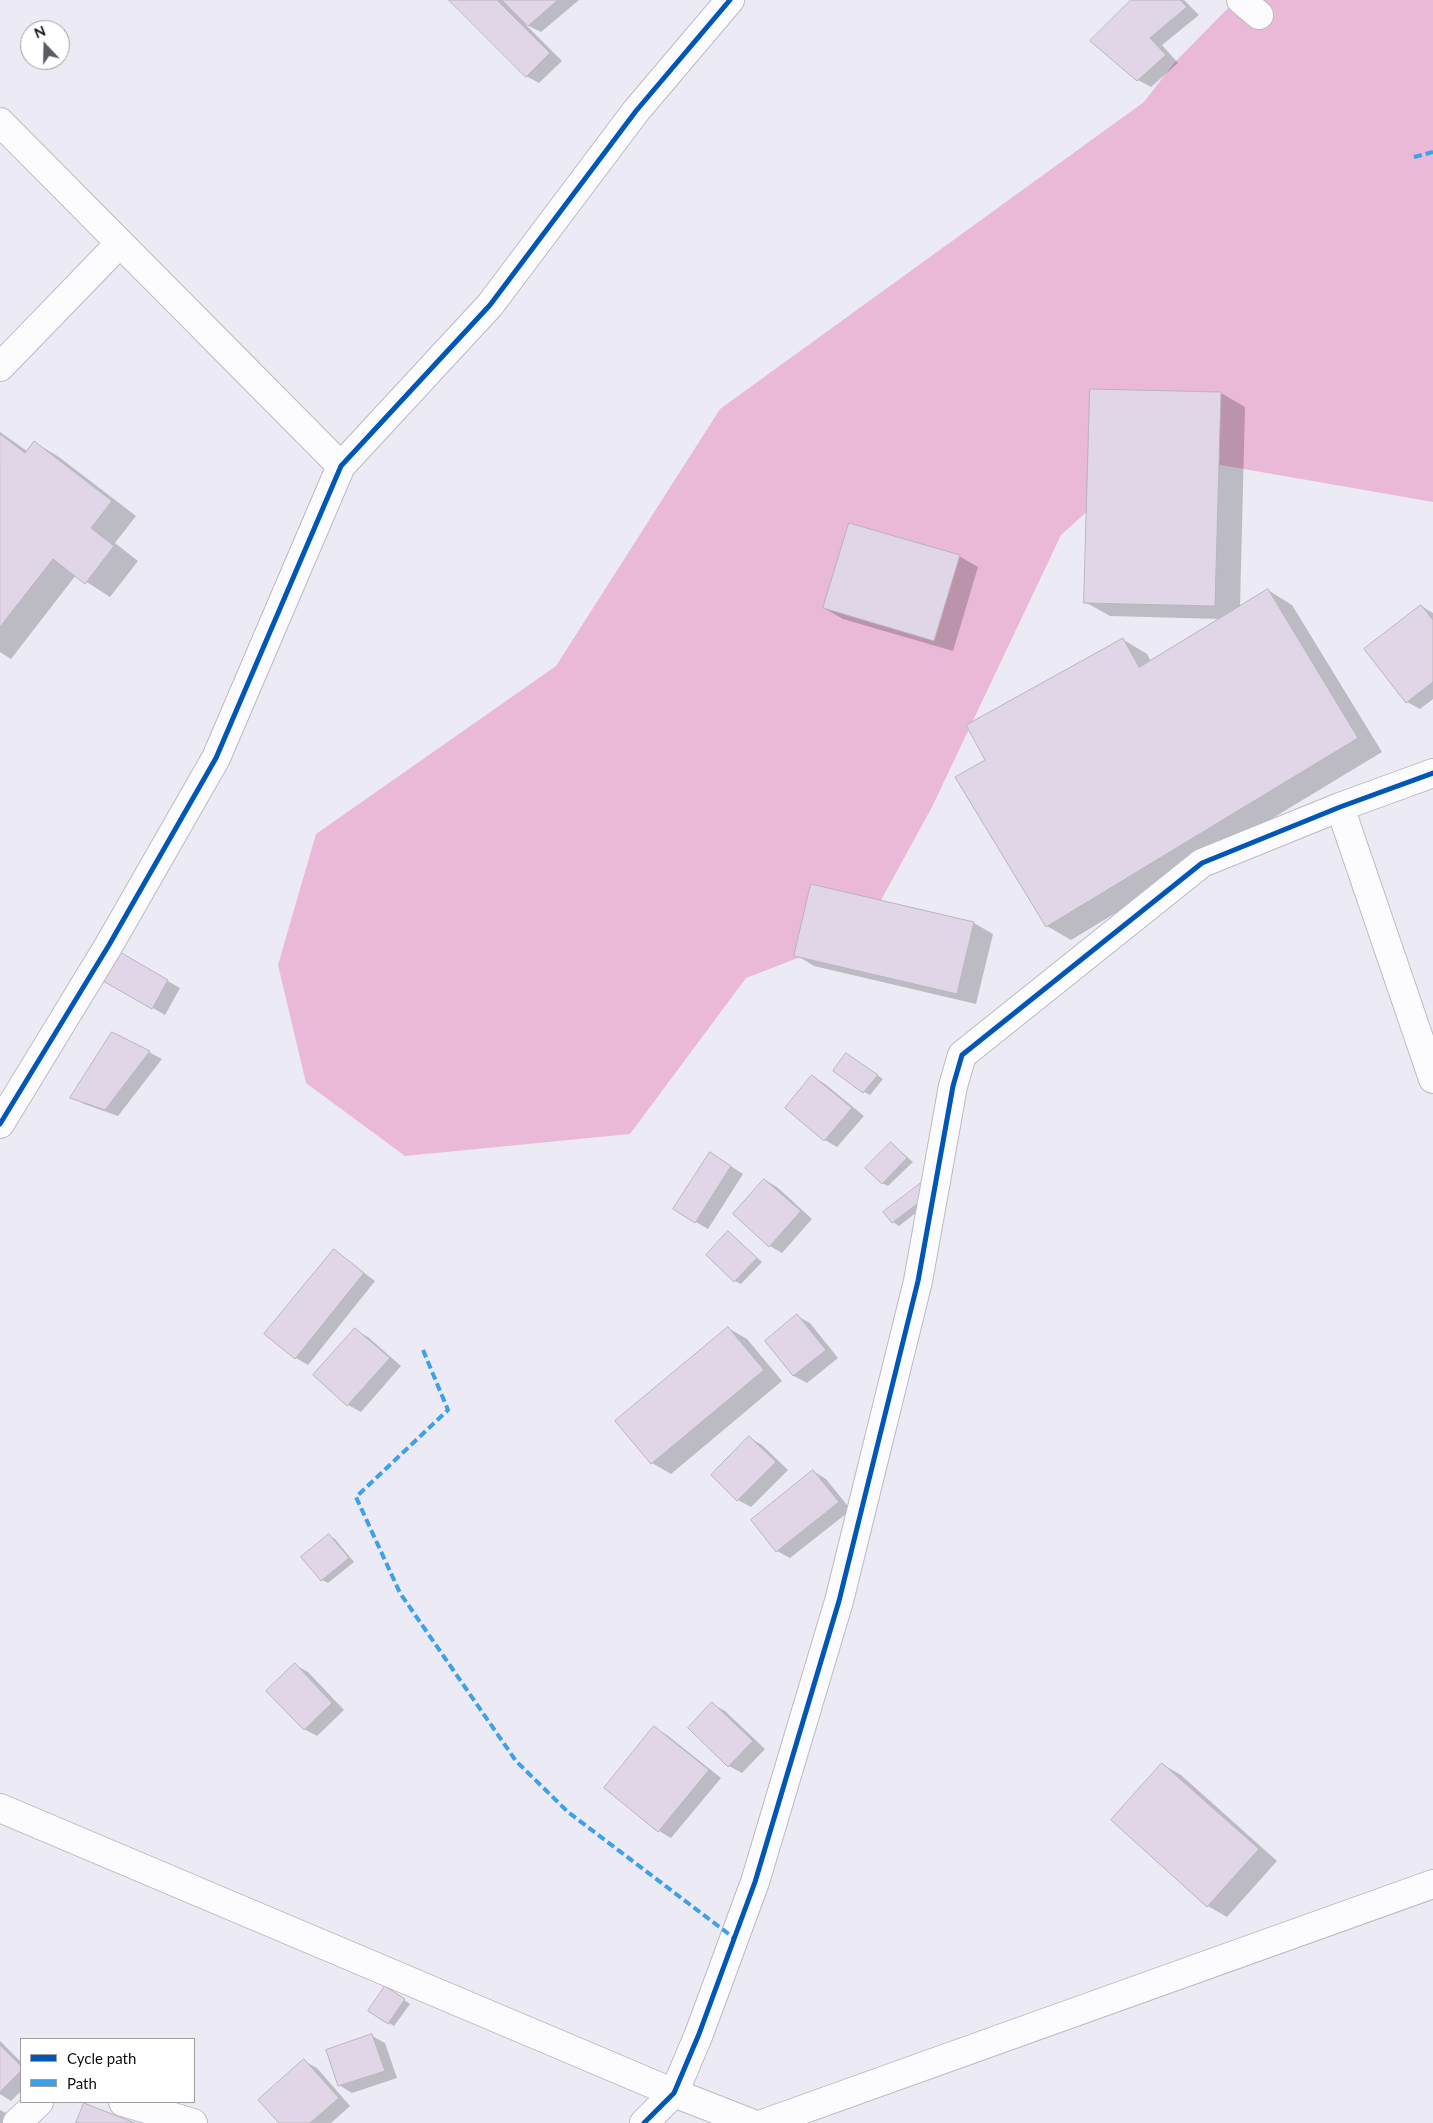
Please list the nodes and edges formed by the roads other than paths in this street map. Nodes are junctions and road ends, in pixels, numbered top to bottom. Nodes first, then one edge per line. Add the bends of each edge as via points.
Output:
1 (730, 0) edge
2 (0, 122) edge
3 (120, 243) junction
4 (0, 367) edge
5 (341, 466) junction
6 (1433, 773) edge
7 (1340, 807) junction
8 (1433, 1079) edge
9 (0, 1124) edge
10 (0, 1808) edge
11 (1433, 1884) edge
12 (674, 2093) junction
13 (38, 2103) edge
14 (126, 2103) edge
15 (17, 2123) edge
16 (193, 2123) edge
17 (644, 2123) edge
18 (751, 2123) edge
19 (766, 2123) edge

1 - 5 street via 636,111 490,305
2 - 3 street
3 - 4 street
3 - 5 street
5 - 9 street via 216,758 109,945
6 - 7 street
7 - 8 street
7 - 12 street via 1202,863 962,1055 918,1280 839,1601 755,1882
10 - 12 street
11 - 19 street
12 - 17 street
12 - 18 street
13 - 15 street
14 - 16 street

